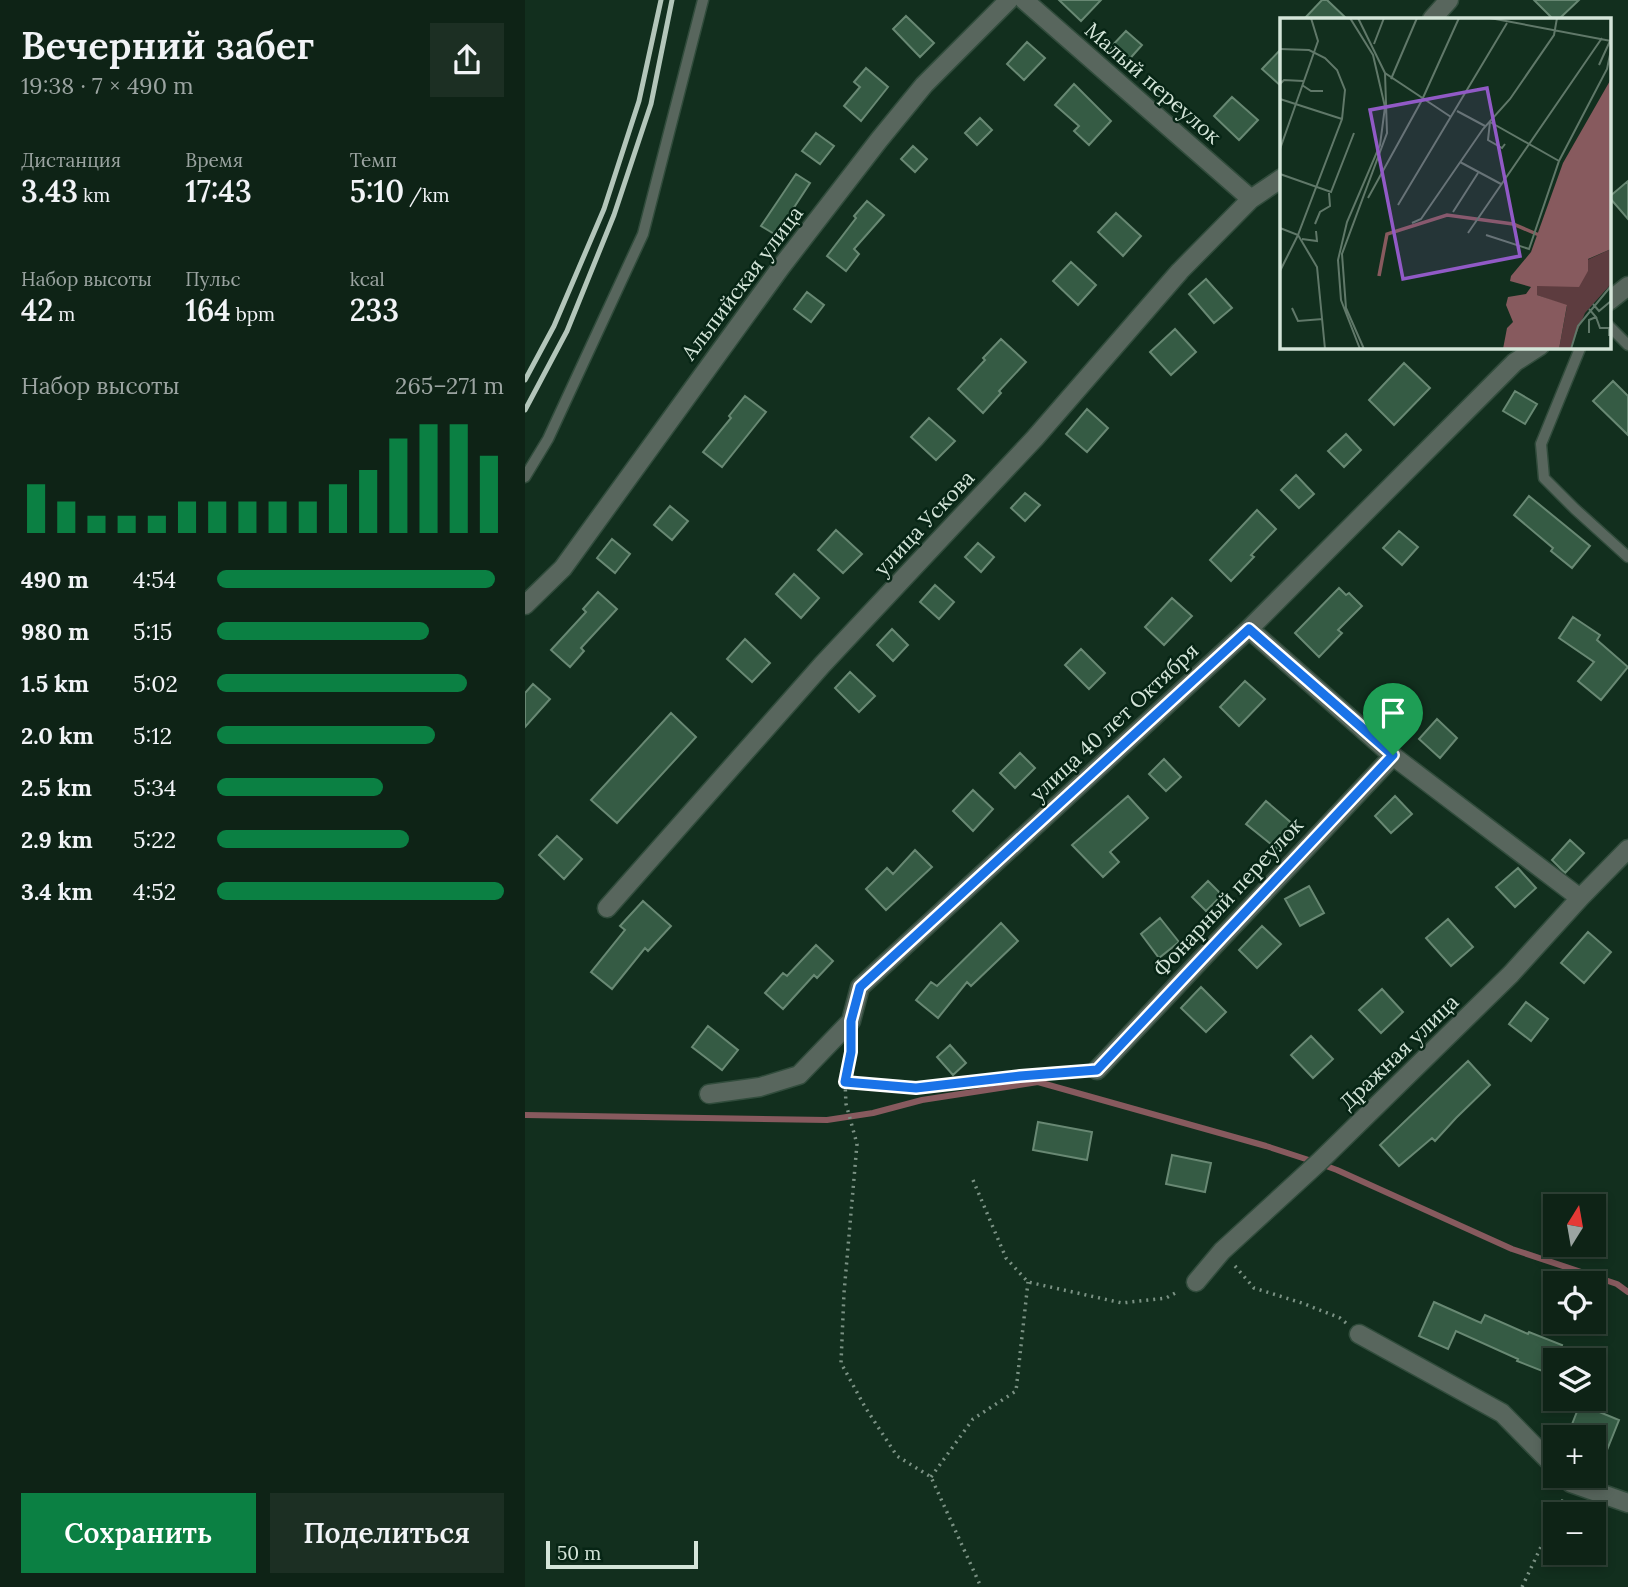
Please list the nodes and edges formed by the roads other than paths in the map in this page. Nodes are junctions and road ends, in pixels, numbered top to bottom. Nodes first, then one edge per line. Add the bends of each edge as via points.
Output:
1 (703, 0) edge
2 (1009, 0) edge
3 (1024, 0) edge
4 (1449, 0) edge
5 (1433, 18) edge
6 (1280, 179) edge
7 (1251, 200) junction
8 (1628, 286) edge
9 (1611, 299) edge
10 (1611, 328) edge
11 (1628, 345) edge
12 (1537, 348) edge
13 (1580, 348) edge
14 (525, 477) edge
15 (1628, 556) edge
16 (525, 605) edge
17 (1249, 629) junction
18 (1393, 755) junction
19 (1628, 849) edge
20 (1580, 898) junction
21 (607, 908) dead end
22 (1097, 1070) road end
23 (709, 1094) dead end
24 (1196, 1282) road end
25 (1359, 1334) road end
26 (1543, 1455) edge
27 (1585, 1488) edge
28 (1628, 1503) edge

1 - 14 lane via 643,234 548,439
2 - 16 street, Альпийская улица via 924,85 879,141 781,267 563,568
3 - 7 street, Малый переулок
4 - 5 street
6 - 7 street, улица Ускова
7 - 21 street, улица Ускова via 1180,271 1035,438 822,665
8 - 9 street
10 - 11 lane
12 - 17 street, улица 40 лет Октября via 1515,362
13 - 15 lane via 1541,444 1544,478
17 - 18 street
17 - 23 street, улица 40 лет Октября via 860,987 851,1021 799,1075 760,1087
18 - 20 street
18 - 22 street, Фонарный переулок
19 - 20 street, Дражная улица
20 - 24 street, Дражная улица via 1511,974 1222,1251
25 - 26 street via 1502,1413
27 - 28 street

